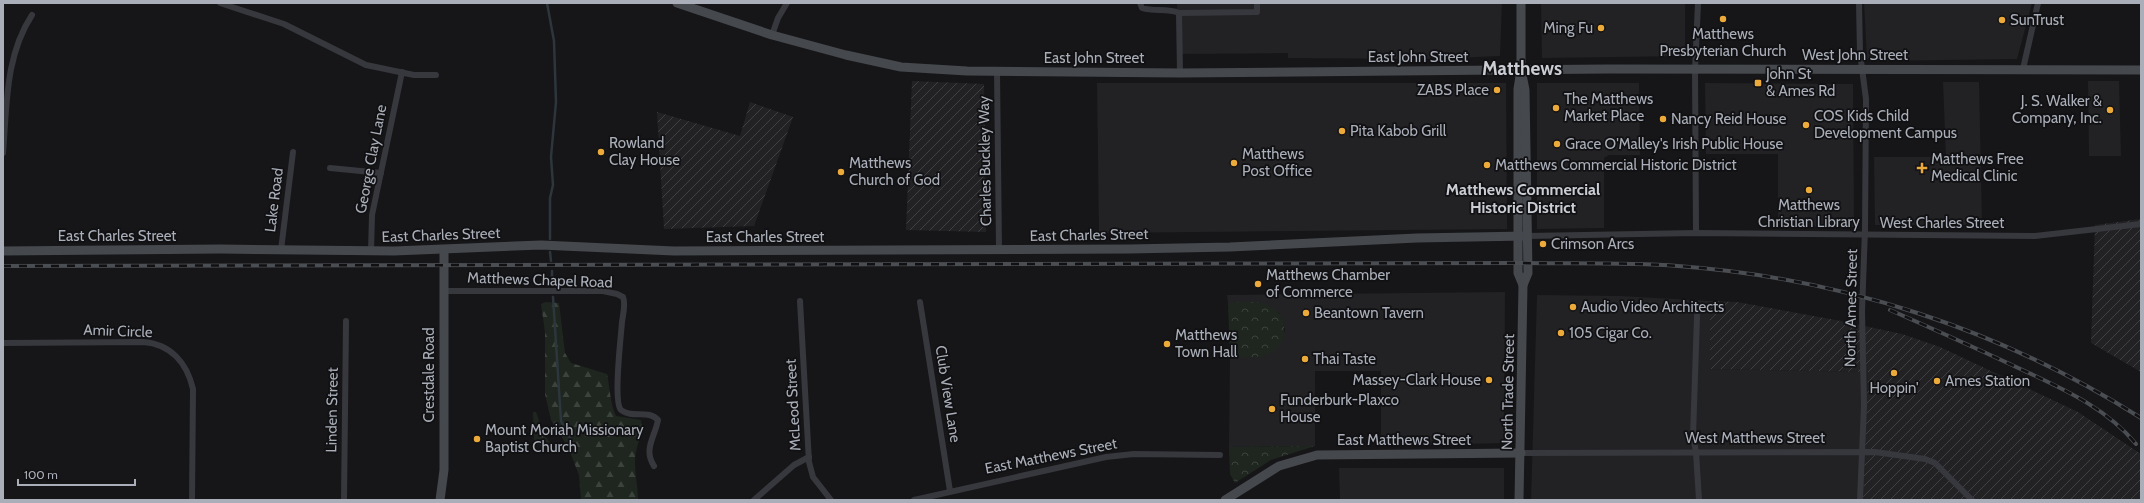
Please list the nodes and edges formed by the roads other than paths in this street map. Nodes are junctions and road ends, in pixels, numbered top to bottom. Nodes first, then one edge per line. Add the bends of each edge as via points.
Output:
1 (220, 3) edge
2 (678, 3) edge
3 (787, 3) edge
4 (1140, 3) edge
5 (1257, 3) edge
6 (1521, 3) edge
7 (1698, 3) edge
8 (1859, 3) edge
9 (2038, 3) edge
10 (1179, 13) junction
11 (32, 15) dead end
12 (772, 35) junction
13 (1862, 69) junction
14 (2023, 69) junction
15 (1521, 70) junction
16 (1695, 70) junction
17 (2141, 70) edge
18 (997, 71) junction
19 (402, 72) junction
20 (1180, 73) junction
21 (436, 75) dead end
22 (293, 152) dead end
23 (3, 153) edge
24 (330, 168) dead end
25 (381, 173) junction
26 (2141, 224) edge
27 (1696, 233) junction
28 (1865, 235) junction
29 (1527, 236) junction
30 (1518, 237) junction
31 (282, 250) junction
32 (444, 250) junction
33 (999, 250) junction
34 (3, 251) edge
35 (371, 251) junction
36 (1523, 285) junction
37 (444, 291) junction
38 (800, 301) dead end
39 (920, 302) dead end
40 (1697, 316) dead end
41 (346, 321) dead end
42 (3, 343) edge
43 (1862, 451) junction
44 (1696, 452) junction
45 (1521, 453) junction
46 (1220, 455) dead end
47 (809, 457) junction
48 (654, 466) dead end
49 (950, 491) junction
50 (192, 500) edge
51 (344, 500) edge
52 (440, 500) edge
53 (754, 500) edge
54 (831, 500) edge
55 (914, 500) edge
56 (1225, 500) edge
57 (1519, 500) edge
58 (1699, 500) edge
59 (1860, 500) edge
60 (1972, 500) edge

1 - 19 street via 279,22 366,65
2 - 12 main road, East John Street
3 - 12 street
4 - 10 street via 1142,8 1172,10
5 - 10 street via 1257,12
6 - 15 main road
7 - 16 street
8 - 13 street, North Ames Street
9 - 14 street
10 - 20 street
11 - 23 street via 18,39 11,64
12 - 18 main road, East John Street via 901,67
13 - 14 main road, West John Street
13 - 16 main road, West John Street
13 - 28 street, North Ames Street via 1866,99
14 - 17 main road, West John Street
15 - 16 main road, West John Street
15 - 20 main road, East John Street
15 - 29 main road, North Trade Street via 1525,90
15 - 30 main road, North Trade Street via 1518,89
16 - 27 street
18 - 20 main road, East John Street
18 - 33 street, Charles Buckley Way
19 - 21 street
19 - 25 street, George Clay Lane
22 - 31 street, Lake Road
24 - 25 street
25 - 35 street, George Clay Lane via 372,215
26 - 28 street, West Charles Street via 2035,236
27 - 28 street, West Charles Street
27 - 29 street, West Charles Street
28 - 43 street, North Ames Street
29 - 30 main road, East Charles Street
29 - 36 main road, North Trade Street via 1528,273
30 - 33 main road, East Charles Street via 1416,238 1230,247
30 - 36 main road, North Trade Street via 1518,273
31 - 34 main road, East Charles Street
31 - 35 main road, East Charles Street
32 - 33 main road, East Charles Street via 541,245 674,251
32 - 35 main road, East Charles Street
32 - 37 main road, Crestdale Road
36 - 45 main road, North Trade Street
37 - 48 street, Matthews Chapel Road via 603,291 623,297 618,403 627,414 653,415 658,420 656,433 648,448
37 - 52 main road, Crestdale Road via 444,470
38 - 47 street, McLeod Street
39 - 49 street, Club View Lane
40 - 44 street via 1693,436
41 - 51 street, Linden Street
42 - 50 street, Amir Circle via 143,342 158,345 178,357 188,372 193,389
43 - 44 street, West Matthews Street
43 - 59 street, North Ames Street
43 - 60 street, West Matthews Street via 1926,459 1935,464
44 - 45 street, West Matthews Street
44 - 58 street
45 - 56 main road, East Matthews Street via 1312,456 1268,471
45 - 57 main road, North Trade Street
46 - 49 street, East Matthews Street via 1117,455
47 - 53 street via 794,465
47 - 54 street, McLeod Street via 813,477
49 - 55 street, East Matthews Street

